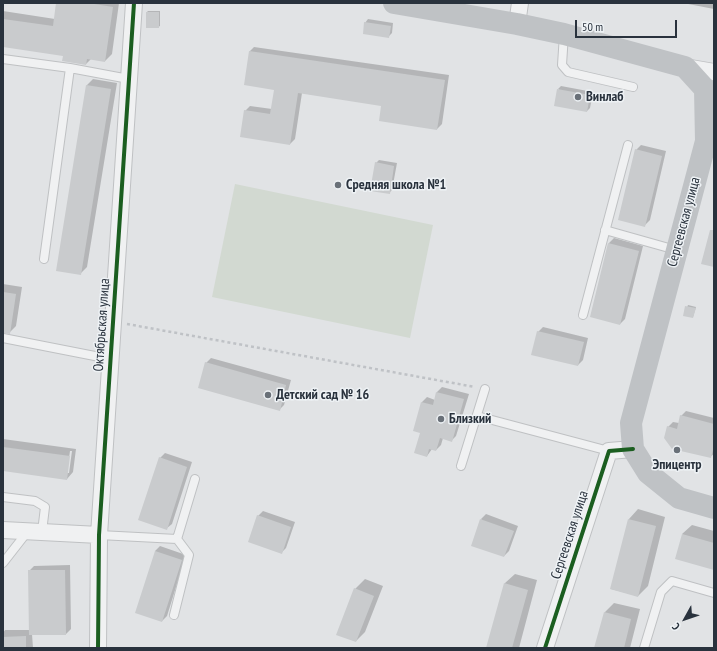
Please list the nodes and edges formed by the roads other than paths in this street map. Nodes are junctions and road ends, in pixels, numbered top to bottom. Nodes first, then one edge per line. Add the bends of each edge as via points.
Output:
1 (134, 3) edge
2 (394, 3) edge
3 (518, 13) edge
4 (564, 34) junction
5 (3, 59) edge
6 (685, 67) junction
7 (70, 68) junction
8 (714, 72) edge
9 (129, 79) junction
10 (632, 87) dead end
11 (628, 145) dead end
12 (605, 230) junction
13 (677, 250) junction
14 (44, 259) dead end
15 (583, 314) dead end
16 (3, 338) edge
17 (110, 358) junction
18 (485, 389) road end
19 (478, 416) junction
20 (633, 449) junction
21 (609, 451) junction
22 (461, 466) dead end
23 (195, 479) dead end
24 (3, 497) edge
25 (714, 508) edge
26 (3, 530) edge
27 (35, 532) junction
28 (99, 535) junction
29 (177, 539) junction
30 (3, 563) edge
31 (714, 593) edge
32 (174, 615) dead end
33 (98, 648) edge
34 (545, 648) edge
35 (644, 648) edge

1 - 9 street, Октябрьская улица
2 - 3 main road
3 - 4 main road
4 - 6 main road
4 - 10 lane via 562,65 568,72
5 - 7 lane
6 - 8 street
6 - 13 main road, Сергеевская улица via 705,89 706,141
7 - 9 lane
7 - 14 lane
9 - 17 street, Октябрьская улица
11 - 12 lane
12 - 13 lane
12 - 15 lane
13 - 20 main road, Сергеевская улица via 631,422
16 - 17 lane
17 - 28 street, Октябрьская улица
18 - 19 lane
19 - 21 lane
19 - 22 lane
20 - 21 street
20 - 25 main road via 648,473 679,498
21 - 34 street, Сергеевская улица
23 - 29 lane
24 - 27 lane via 35,501 46,507
26 - 27 street
27 - 28 street
27 - 30 lane
28 - 29 lane
28 - 33 street, Октябрьская улица
29 - 32 lane via 189,555
31 - 35 lane via 672,581 661,592

